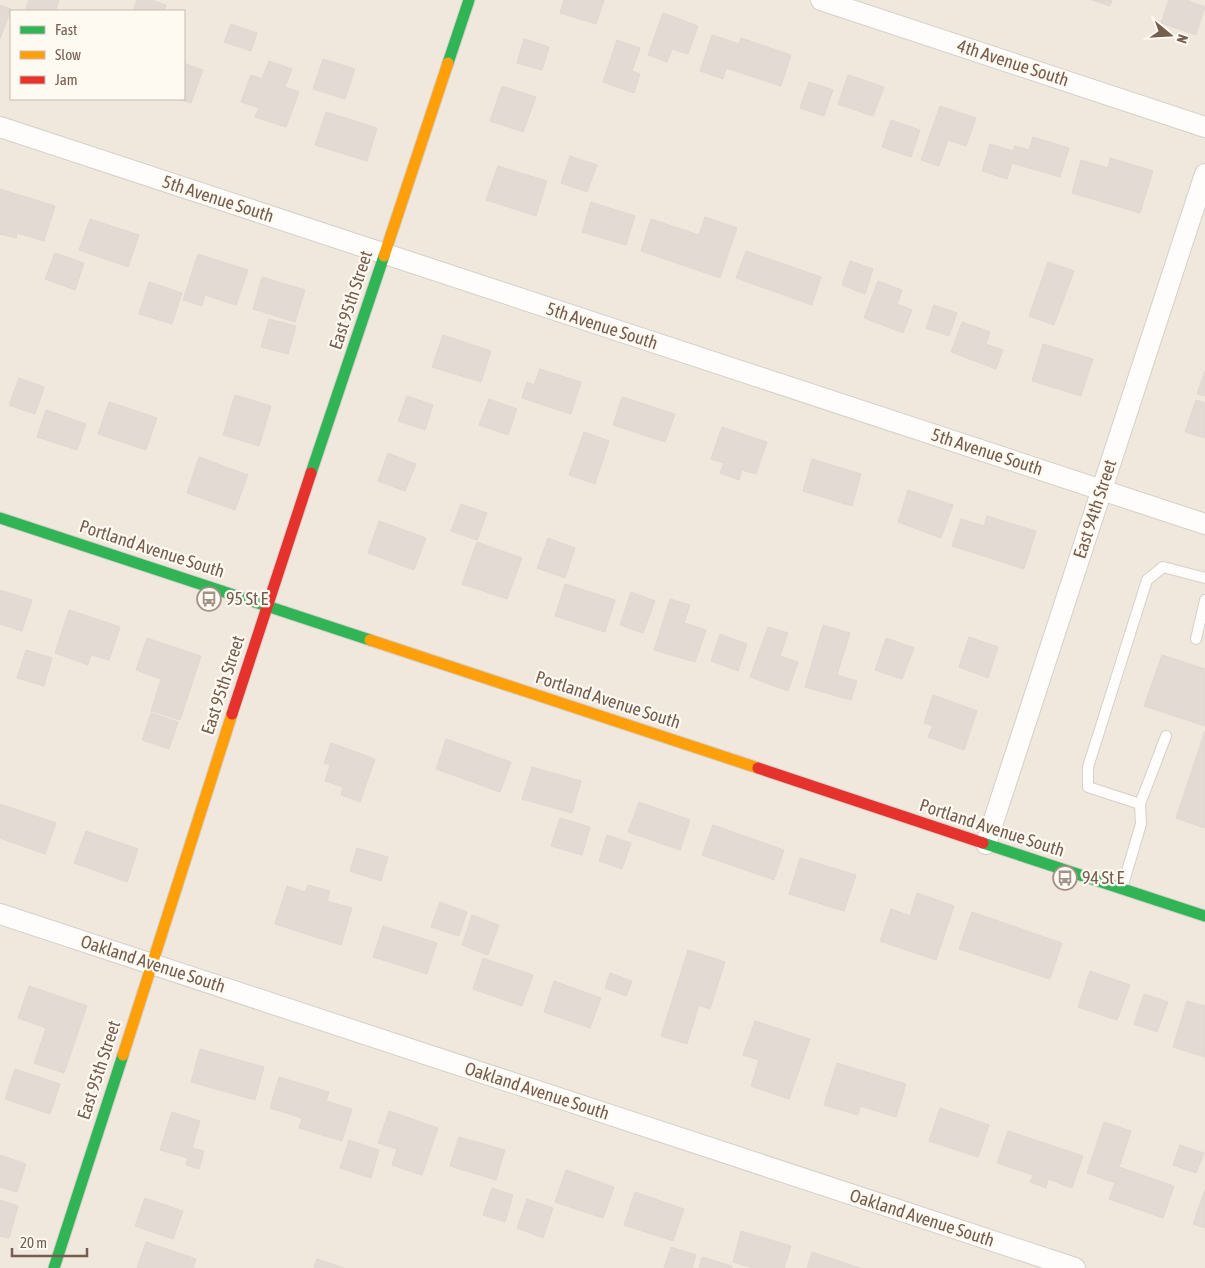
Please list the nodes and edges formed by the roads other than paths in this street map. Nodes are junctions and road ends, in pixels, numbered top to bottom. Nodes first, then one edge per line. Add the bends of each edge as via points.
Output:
1 (469, 0) edge
2 (821, 0) edge
3 (0, 127) edge
4 (1205, 127) edge
5 (1205, 174) edge
6 (385, 254) junction
7 (1101, 490) junction
8 (0, 518) edge
9 (1205, 524) edge
10 (1205, 578) edge
11 (1205, 600) edge
12 (267, 606) junction
13 (1196, 639) dead end
14 (1166, 736) dead end
15 (1140, 804) junction
16 (986, 844) junction
17 (1122, 889) junction
18 (0, 914) edge
19 (1205, 916) edge
20 (152, 964) junction
21 (54, 1268) edge
22 (1075, 1268) edge

1 - 6 street, East 95th Street
2 - 4 street, 4th Avenue South
3 - 6 street, 5th Avenue South
5 - 7 street, East 94th Street
6 - 7 street, 5th Avenue South
6 - 12 street, East 95th Street
7 - 9 street, 5th Avenue South
7 - 16 street, East 94th Street
8 - 12 street, Portland Avenue South
10 - 15 lane via 1163,567 1147,580 1088,767 1088,787
11 - 13 lane
12 - 16 street, Portland Avenue South
12 - 20 street, East 95th Street
14 - 15 lane
15 - 17 lane via 1141,824
16 - 17 street, Portland Avenue South
17 - 19 street, Portland Avenue South
18 - 20 street, Oakland Avenue South
20 - 21 street, East 95th Street
20 - 22 street, Oakland Avenue South

